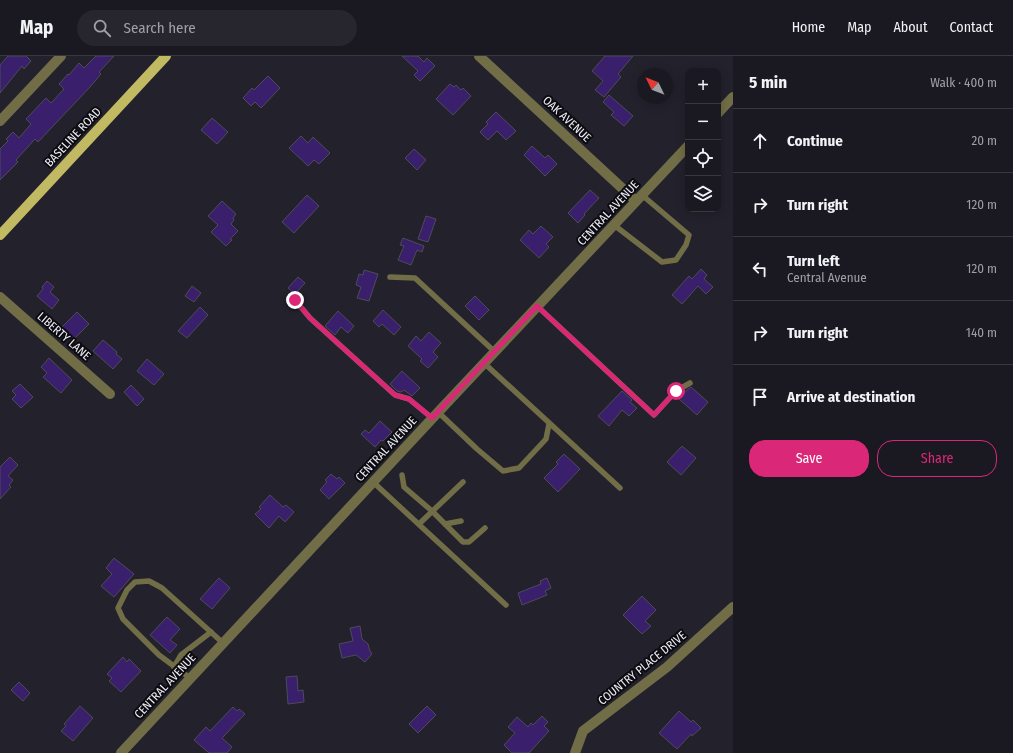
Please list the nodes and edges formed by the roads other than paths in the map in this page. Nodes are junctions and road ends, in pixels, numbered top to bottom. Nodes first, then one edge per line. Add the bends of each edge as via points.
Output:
1 (60, 56) edge
2 (166, 56) edge
3 (479, 56) edge
4 (733, 97) edge
5 (721, 110) edge
6 (0, 121) edge
7 (685, 149) edge
8 (639, 198) junction
9 (614, 225) junction
10 (0, 235) edge
11 (390, 277) dead end
12 (0, 297) edge
13 (295, 300) dead end
14 (537, 306) junction
15 (494, 352) junction
16 (484, 363) junction
17 (690, 383) dead end
18 (110, 394) dead end
19 (435, 415) junction
20 (549, 424) junction
21 (402, 475) dead end
22 (373, 482) junction
23 (463, 482) dead end
24 (620, 488) dead end
25 (432, 511) junction
26 (461, 521) dead end
27 (419, 524) junction
28 (445, 524) junction
29 (485, 528) dead end
30 (506, 605) dead end
31 (733, 607) edge
32 (211, 632) junction
33 (223, 643) junction
34 (174, 666) junction
35 (190, 678) junction
36 (121, 753) edge
37 (575, 753) edge

1 - 6 street
2 - 10 main road, BASELINE ROAD
3 - 8 street, OAK AVENUE
4 - 5 street
7 - 8 street, CENTRAL AVENUE
8 - 9 street, CENTRAL AVENUE
8 - 9 lane via 689,235 676,260 662,262
9 - 14 street, CENTRAL AVENUE
11 - 15 lane via 415,278
12 - 18 street, LIBERTY LANE
13 - 19 lane via 310,318 395,395 409,399
14 - 15 street, CENTRAL AVENUE
14 - 17 lane via 654,415 676,391
15 - 16 street, CENTRAL AVENUE
16 - 19 street, CENTRAL AVENUE
16 - 20 lane
19 - 20 lane via 503,471 519,468 546,439
19 - 22 street, CENTRAL AVENUE
20 - 24 lane
21 - 25 lane via 404,487
22 - 27 lane
22 - 33 street, CENTRAL AVENUE
23 - 25 lane
25 - 27 lane
25 - 28 lane
26 - 28 lane
27 - 30 lane
28 - 29 lane via 463,542 470,542
31 - 37 street, COUNTRY PLACE DRIVE via 668,667 583,731
32 - 33 lane
32 - 34 lane via 181,655
32 - 34 lane via 162,588 149,581 135,582 127,590 118,608 123,619 159,655
33 - 35 street, CENTRAL AVENUE
34 - 35 lane
35 - 36 street, CENTRAL AVENUE

